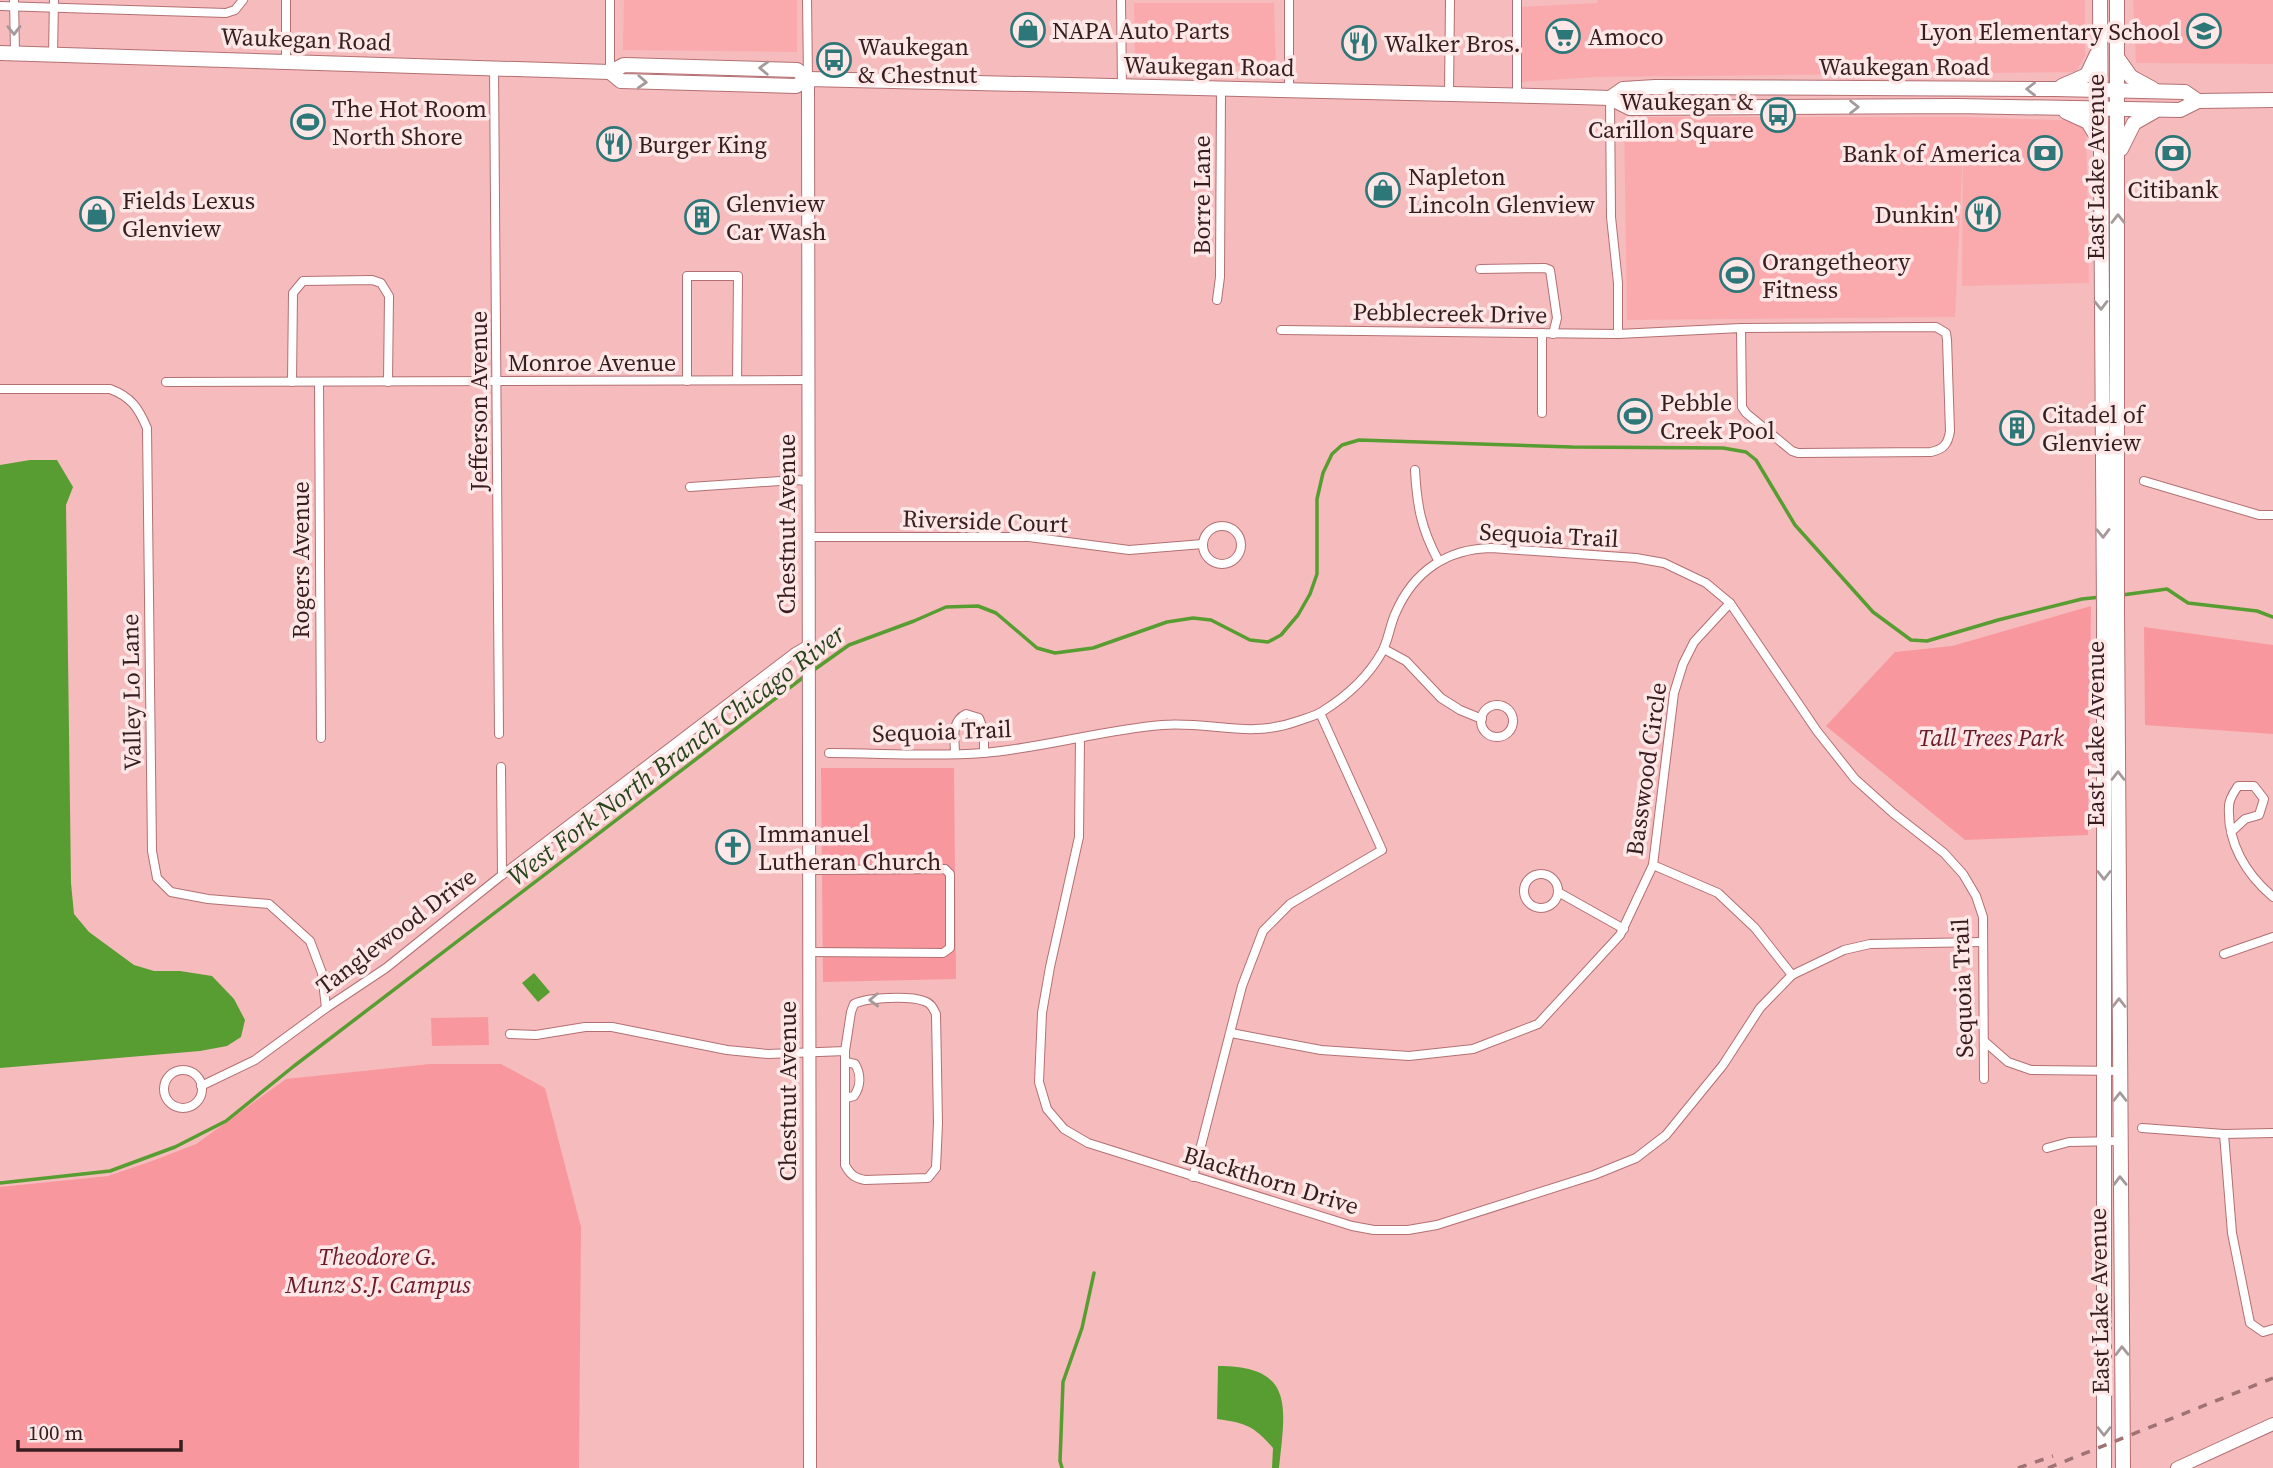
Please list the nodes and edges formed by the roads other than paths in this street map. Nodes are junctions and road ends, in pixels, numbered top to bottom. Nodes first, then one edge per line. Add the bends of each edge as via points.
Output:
1 (243, 0) edge
2 (286, 0) edge
3 (610, 0) edge
4 (807, 0) edge
5 (1121, 0) edge
6 (1289, 0) edge
7 (1450, 0) edge
8 (1517, 0) edge
9 (2100, 0) edge
10 (2117, 0) edge
11 (14, 3) edge
12 (54, 4) edge
13 (0, 6) edge
14 (2099, 50) junction
15 (7, 53) edge
16 (53, 54) junction
17 (2118, 58) junction
18 (286, 62) junction
19 (494, 67) junction
20 (610, 72) junction
21 (808, 79) junction
22 (1122, 87) junction
23 (1221, 89) junction
24 (2056, 89) junction
25 (2099, 90) junction
26 (2118, 90) junction
27 (1289, 91) junction
28 (2158, 92) junction
29 (1449, 94) junction
30 (1517, 96) junction
31 (1610, 98) junction
32 (2273, 100) edge
33 (2198, 102) junction
34 (2054, 108) junction
35 (2099, 109) junction
36 (2118, 109) junction
37 (2158, 110) junction
38 (2099, 140) junction
39 (2118, 157) junction
40 (1480, 269) dead end
41 (1217, 300) dead end
42 (1741, 328) junction
43 (1281, 330) dead end
44 (1542, 333) junction
45 (1553, 334) junction
46 (1618, 334) junction
47 (737, 380) junction
48 (807, 380) junction
49 (497, 381) junction
50 (688, 381) junction
51 (166, 382) dead end
52 (292, 382) junction
53 (319, 382) junction
54 (388, 382) junction
55 (0, 390) edge
56 (1542, 413) dead end
57 (1415, 470) dead end
58 (807, 481) junction
59 (2144, 481) dead end
60 (690, 487) dead end
61 (2273, 515) edge
62 (807, 537) junction
63 (1203, 544) junction
64 (1438, 560) junction
65 (2110, 584) junction
66 (1730, 603) junction
67 (2110, 611) junction
68 (807, 645) junction
69 (1384, 649) junction
70 (1320, 713) junction
71 (1482, 719) dead end
72 (499, 734) dead end
73 (321, 738) dead end
74 (1080, 738) junction
75 (830, 753) dead end
76 (984, 753) junction
77 (955, 754) junction
78 (501, 767) dead end
79 (2231, 832) junction
80 (1653, 865) junction
81 (808, 870) junction
82 (502, 875) junction
83 (1558, 892) junction
84 (2273, 897) edge
85 (1624, 929) junction
86 (2273, 937) edge
87 (1983, 942) junction
88 (808, 952) junction
89 (2224, 954) dead end
90 (1792, 975) junction
91 (326, 1008) junction
92 (1231, 1033) junction
93 (510, 1034) dead end
94 (1984, 1041) junction
95 (845, 1051) junction
96 (808, 1054) junction
97 (846, 1062) junction
98 (2120, 1071) junction
99 (2104, 1072) junction
100 (1984, 1079) dead end
101 (201, 1086) junction
102 (846, 1098) junction
103 (2142, 1128) dead end
104 (2273, 1133) edge
105 (2224, 1134) junction
106 (2120, 1141) junction
107 (2104, 1142) junction
108 (2047, 1148) dead end
109 (1193, 1177) junction
110 (2273, 1329) edge
111 (2273, 1424) edge
112 (810, 1468) edge
113 (2104, 1468) edge
114 (2123, 1468) edge
115 (2177, 1468) edge

1 - 12 street via 226,13
2 - 18 street
3 - 20 street
4 - 21 street, Chestnut Avenue
5 - 22 street
6 - 27 street
7 - 29 street
8 - 30 street
9 - 14 main road, East Lake Avenue
10 - 17 main road, East Lake Avenue
11 - 12 street
11 - 13 street
11 -> 15 street
12 - 16 street
14 - 24 main road via 2087,75
14 - 25 main road, East Lake Avenue
15 - 16 main road, Waukegan Road
16 - 18 main road, Waukegan Road
17 - 26 main road, East Lake Avenue
17 - 28 main road via 2131,77
18 - 19 main road, Waukegan Road
19 - 20 main road, Waukegan Road
19 - 49 street, Jefferson Avenue
20 - 21 main road, Waukegan Road via 624,65 797,69
21 - 22 main road, Waukegan Road
21 - 48 street, Chestnut Avenue
22 - 23 main road, Waukegan Road
23 - 27 main road, Waukegan Road
23 - 41 street, Borre Lane
24 - 25 main road, Waukegan Road
24 -> 31 main road, Waukegan Road via 1655,87 1623,89
25 - 26 main road, Waukegan Road
25 - 35 main road, East Lake Avenue
26 - 28 main road, Waukegan Road
26 - 36 main road, East Lake Avenue
27 - 29 main road, Waukegan Road
28 - 33 main road, Waukegan Road via 2185,92
29 - 30 main road, Waukegan Road
30 - 31 main road, Waukegan Road
31 -> 34 main road, Waukegan Road via 1630,108
31 - 46 street
32 - 33 main road, Waukegan Road
33 - 37 main road, Waukegan Road via 2180,110
34 - 35 main road, Waukegan Road
34 - 38 main road via 2084,119
35 - 36 main road, Waukegan Road
35 - 38 main road, East Lake Avenue
36 - 37 main road, Waukegan Road
36 - 39 main road, East Lake Avenue
37 - 39 main road via 2129,128
38 -> 65 main road, East Lake Avenue
65 -> 39 main road, East Lake Avenue
40 - 45 street via 1550,270 1557,318
42 - 42 street, Pebblecreek Drive via 1742,407 1792,451 1931,452 1941,450 1948,440 1947,340 1942,329
42 - 46 street, Pebblecreek Drive
43 - 44 street, Pebblecreek Drive
44 - 45 street, Pebblecreek Drive
44 - 56 street
45 - 46 street, Pebblecreek Drive
47 - 48 street, Monroe Avenue
47 - 50 street, Monroe Avenue
47 - 50 street via 738,275 687,276
48 - 58 street, Chestnut Avenue
49 - 50 street, Monroe Avenue
49 - 54 street, Monroe Avenue
49 - 72 street, Jefferson Avenue
51 - 52 street, Monroe Avenue
52 - 53 street, Monroe Avenue
52 - 54 street via 296,287 303,281 372,279 381,283 389,296
53 - 54 street, Monroe Avenue
53 - 73 street, Rogers Avenue
55 - 91 street, Valley Lo Lane via 110,389 125,394 137,406 147,428 152,851 158,878 171,892 269,904 310,941 322,973
57 - 64 street via 1424,534
58 - 60 street
58 - 62 street, Chestnut Avenue
59 - 61 street via 2259,515
62 - 63 street, Riverside Court via 1029,537 1129,550
62 - 68 street, Chestnut Avenue
63 - 63 street, Riverside Court via 1207,556 1223,564 1238,554 1241,542 1230,527 1218,526 1207,533
64 - 66 street, Sequoia Trail via 1491,548 1636,558 1687,572
64 - 69 street, Sequoia Trail via 1408,590
65 - 67 main road, East Lake Avenue
66 - 80 street, Basswood Circle via 1694,642 1682,664 1674,693
66 - 87 street, Sequoia Trail via 1855,779 1963,874 1983,917
98 -> 67 main road, East Lake Avenue
67 -> 99 main road, East Lake Avenue
68 - 81 street, Chestnut Avenue
68 - 82 street, Tanglewood Drive
69 - 70 street, Sequoia Trail via 1361,682
69 - 71 street via 1406,661 1441,698
70 - 74 street, Sequoia Trail via 1269,729 1163,725
70 - 92 street via 1382,850 1290,904 1263,931 1242,986
74 - 76 street, Sequoia Trail
74 - 109 street, Blackthorn Drive via 1079,837 1042,1013 1039,1082 1047,1109 1064,1129 1088,1143
75 - 77 street, Sequoia Trail
76 - 77 street, Sequoia Trail
76 - 77 street via 982,725 971,714 961,716 954,726
78 - 82 street
79 - 79 street via 2228,804 2238,786 2255,786 2264,799 2259,815 2245,819
79 - 84 street via 2246,869
80 - 85 street, Basswood Circle
80 - 90 street via 1725,898
81 - 88 street, Chestnut Avenue
81 - 88 street via 945,869 950,874 950,948 943,953
82 - 91 street, Tanglewood Drive via 386,968
83 - 83 street via 1552,878 1542,874 1528,879 1523,890 1531,906 1543,909 1553,903
83 - 85 street
85 - 92 street, Basswood Circle via 1538,1024 1473,1049 1409,1056 1321,1050
86 - 89 street
87 - 90 street, Blackthorn Drive via 1870,944 1844,950
87 - 94 street, Sequoia Trail
88 - 96 street, Chestnut Avenue
90 - 109 street, Blackthorn Drive via 1760,1008 1723,1065 1666,1135 1636,1158 1594,1175 1408,1230 1352,1226
91 - 101 street, Tanglewood Drive via 255,1060
92 - 109 street
93 - 96 street via 612,1027 727,1051
94 - 99 street via 2008,1062 2031,1070
94 - 100 street, Sequoia Trail
95 - 96 street
95 - 97 street
102 -> 95 street via 845,1165 850,1174 865,1180 923,1179 935,1173 938,1123 936,1014 932,1007 923,1000 854,1004
96 - 112 street, Chestnut Avenue
97 - 102 street
97 - 102 street via 855,1065 860,1076 858,1090
98 - 99 street
106 -> 98 main road, East Lake Avenue
99 - 107 main road, East Lake Avenue
101 - 101 street, Tanglewood Drive via 193,1073 181,1070 167,1080 165,1092 171,1103 182,1108 198,1100
103 - 105 street
104 - 105 street
105 - 110 street via 2231,1234 2250,1323 2263,1332
106 - 107 street
114 -> 106 main road, East Lake Avenue
107 - 108 street via 2068,1142
107 -> 113 main road, East Lake Avenue
111 - 115 street

